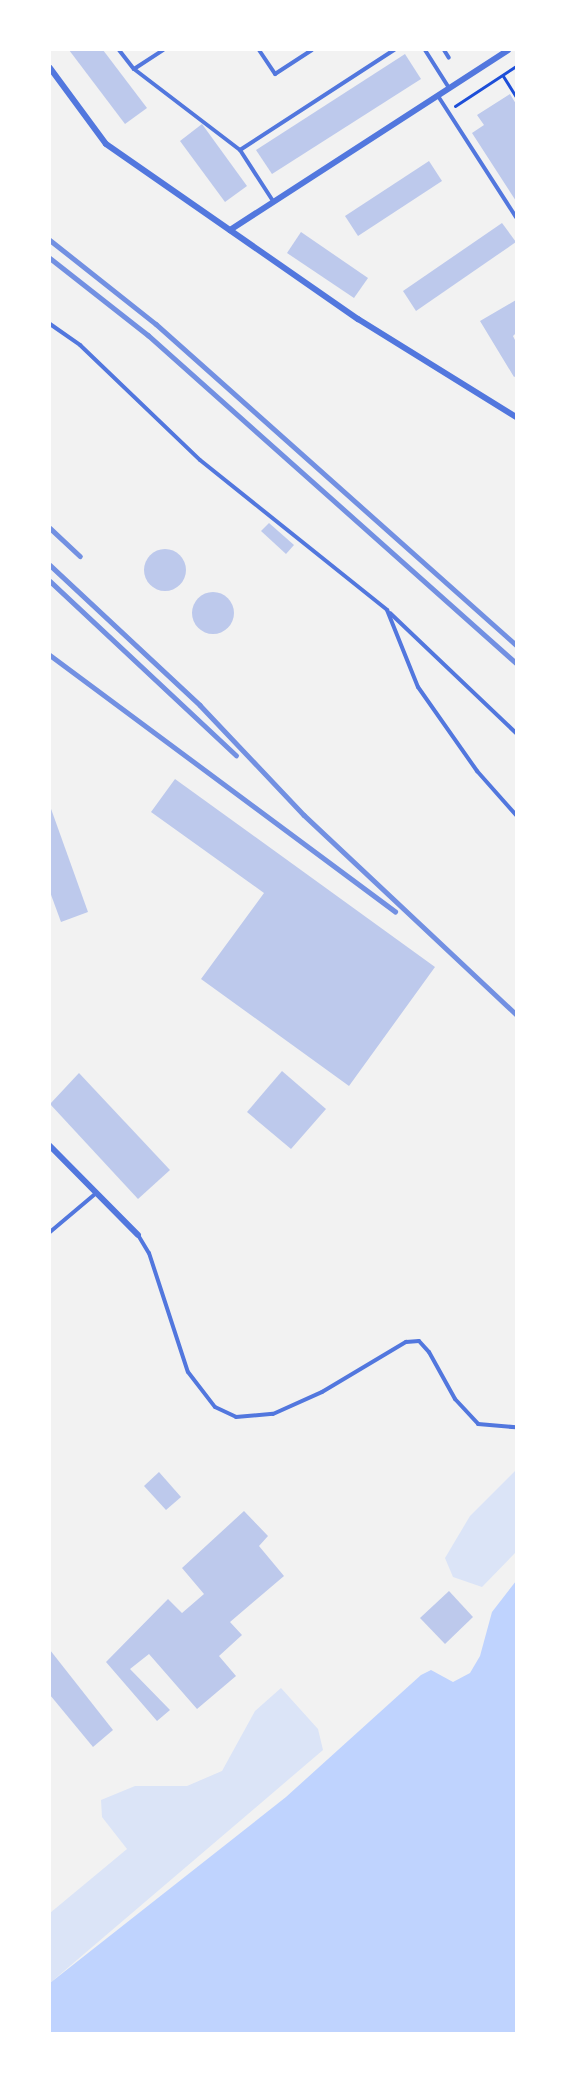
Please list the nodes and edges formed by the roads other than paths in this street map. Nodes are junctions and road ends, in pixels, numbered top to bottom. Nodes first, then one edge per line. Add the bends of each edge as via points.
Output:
1 (119, 50) edge
2 (163, 50) edge
3 (259, 50) edge
4 (312, 50) edge
5 (394, 50) edge
6 (425, 50) edge
7 (444, 50) edge
8 (508, 50) edge
9 (449, 58) dead end
10 (50, 68) edge
11 (134, 69) junction
12 (449, 88) junction
13 (437, 95) junction
14 (240, 150) junction
15 (273, 201) junction
16 (516, 217) edge
17 (230, 230) junction
18 (50, 324) edge
19 (516, 417) edge
20 (387, 610) junction
21 (516, 733) edge
22 (516, 815) edge
23 (50, 1146) edge
24 (95, 1194) junction
25 (50, 1232) edge
26 (138, 1235) joint
27 (516, 1427) edge

1 - 11 lane
2 - 11 lane
3 - 4 lane via 275,74
5 - 14 lane
6 - 12 lane
7 - 9 lane
8 - 12 street
10 - 17 street via 106,144
11 - 14 lane
12 - 13 street
13 - 15 street
13 - 16 lane
14 - 15 lane
15 - 17 street
17 - 19 street via 358,318
18 - 20 lane via 80,345 200,460
20 - 21 lane
20 - 22 lane via 418,687 477,771
23 - 24 street
24 - 25 lane
24 - 26 street
26 - 27 lane via 149,1253 188,1372 215,1407 236,1417 273,1414 322,1392 406,1342 419,1341 455,1399 478,1424

